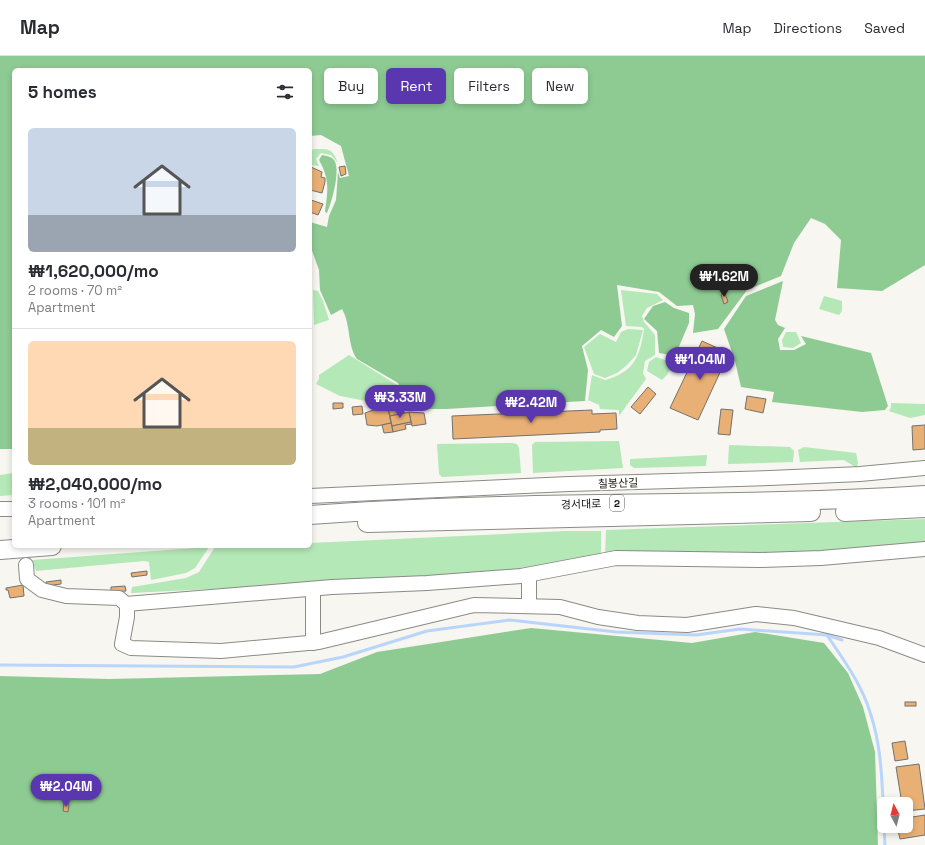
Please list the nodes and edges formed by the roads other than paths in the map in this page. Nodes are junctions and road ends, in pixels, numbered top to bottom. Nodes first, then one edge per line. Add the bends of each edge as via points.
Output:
1 (925, 468) edge
2 (925, 495) edge
3 (312, 496) edge
4 (925, 508) edge
5 (0, 509) edge
6 (12, 509) edge
7 (312, 515) edge
8 (312, 527) edge
9 (12, 537) edge
10 (0, 538) edge
11 (26, 548) edge
12 (925, 549) edge
13 (0, 550) edge
14 (26, 565) dead end
15 (529, 575) junction
16 (313, 589) junction
17 (126, 604) junction
18 (529, 606) junction
19 (313, 643) junction
20 (925, 655) edge

1 - 3 street, 칠봉산길 via 777,478 569,484
2 - 7 main road, 경서대로 / 2 via 847,500 602,503 352,511
4 - 8 main road, 경서대로 / 2
5 - 6 street
9 - 10 main road
11 - 13 main road
12 - 15 street via 767,560 616,558
14 - 17 street via 27,579 42,590 66,596 119,598
15 - 16 street
15 - 18 street
16 - 17 street
16 - 19 street
17 - 19 street via 127,617 122,644 131,648 221,651
18 - 19 street via 474,605
18 - 20 street via 560,607 598,617 638,623 687,625 756,614 794,618 879,638

